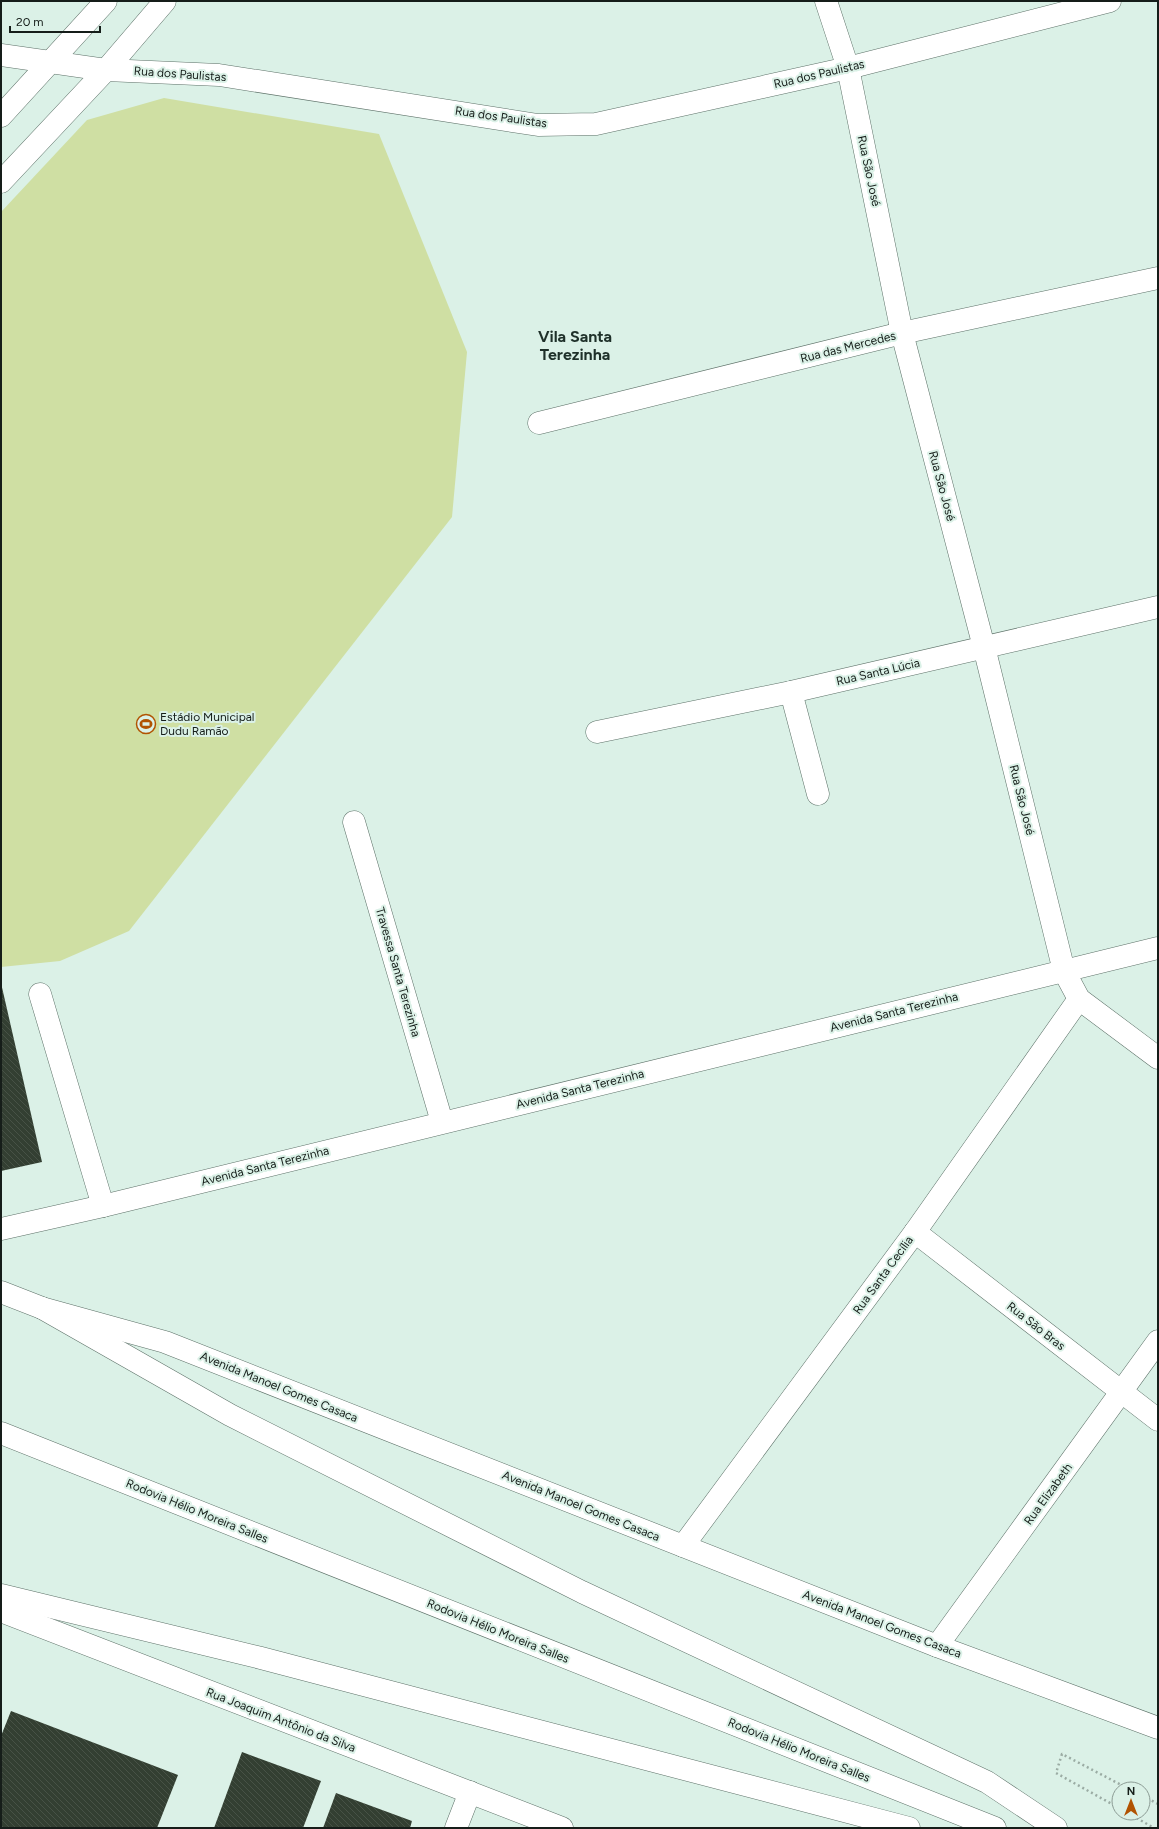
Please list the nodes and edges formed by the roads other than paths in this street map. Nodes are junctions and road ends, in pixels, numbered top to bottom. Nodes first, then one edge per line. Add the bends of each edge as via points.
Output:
1 (106, 1) edge
2 (165, 1) edge
3 (826, 1) edge
4 (1110, 1) edge
5 (1, 55) edge
6 (51, 61) junction
7 (848, 68) junction
8 (106, 70) junction
9 (1, 116) edge
10 (1, 182) edge
11 (1158, 278) edge
12 (902, 333) junction
13 (539, 423) dead end
14 (1158, 607) edge
15 (984, 647) junction
16 (791, 692) junction
17 (597, 732) dead end
18 (818, 794) dead end
19 (354, 822) dead end
20 (1158, 948) edge
21 (1064, 971) junction
22 (40, 994) dead end
23 (1079, 999) junction
24 (1158, 1058) edge
25 (442, 1122) junction
26 (103, 1206) junction
27 (1, 1229) edge
28 (914, 1232) junction
29 (1, 1292) edge
30 (42, 1308) junction
31 (1158, 1341) edge
32 (1122, 1392) junction
33 (1158, 1420) edge
34 (1, 1433) edge
35 (683, 1546) junction
36 (1, 1595) edge
37 (1, 1611) edge
38 (937, 1646) junction
39 (1158, 1728) edge
40 (470, 1792) junction
41 (456, 1828) edge
42 (562, 1828) edge
43 (909, 1828) edge
44 (995, 1828) edge
45 (1056, 1828) edge

1 - 6 street
2 - 8 street
3 - 7 street, Rua São José
4 - 7 street, Rua dos Paulistas
5 - 6 street, Rua dos Paulistas
6 - 8 street, Rua dos Paulistas
6 - 9 street
7 - 8 street, Rua dos Paulistas via 596,124 538,125 219,75
7 - 12 street, Rua São José
8 - 10 street
11 - 12 street, Rua das Mercedes
12 - 13 street, Rua das Mercedes
12 - 15 street, Rua São José
14 - 15 street, Rua Santa Lúcia
15 - 16 street, Rua Santa Lúcia
15 - 21 street, Rua São José
16 - 17 street, Rua Santa Lúcia
16 - 18 street
19 - 25 street, Travessa Santa Terezinha
20 - 21 street, Avenida Santa Terezinha
21 - 23 street, Rua São José
21 - 25 street, Avenida Santa Terezinha
22 - 26 street
23 - 24 street
23 - 28 street, Rua Santa Cecília
25 - 26 street, Avenida Santa Terezinha
26 - 27 street, Avenida Santa Terezinha
28 - 32 street, Rua São Bras
28 - 35 street, Rua Santa Cecília
29 - 30 street, Avenida Manoel Gomes Casaca
30 - 35 street, Avenida Manoel Gomes Casaca via 165,1342
30 - 45 street via 230,1416 582,1592 987,1782
31 - 32 street, Rua Elizabeth
32 - 33 street, Rua São Bras
32 - 38 street, Rua Elizabeth
34 - 44 street, Rodovia Hélio Moreira Salles
35 - 38 street, Avenida Manoel Gomes Casaca
36 - 43 street via 261,1658
37 - 40 street, Rua Joaquim Antônio da Silva
38 - 39 street, Avenida Manoel Gomes Casaca
40 - 41 street
40 - 42 street, Rua Joaquim Antônio da Silva

